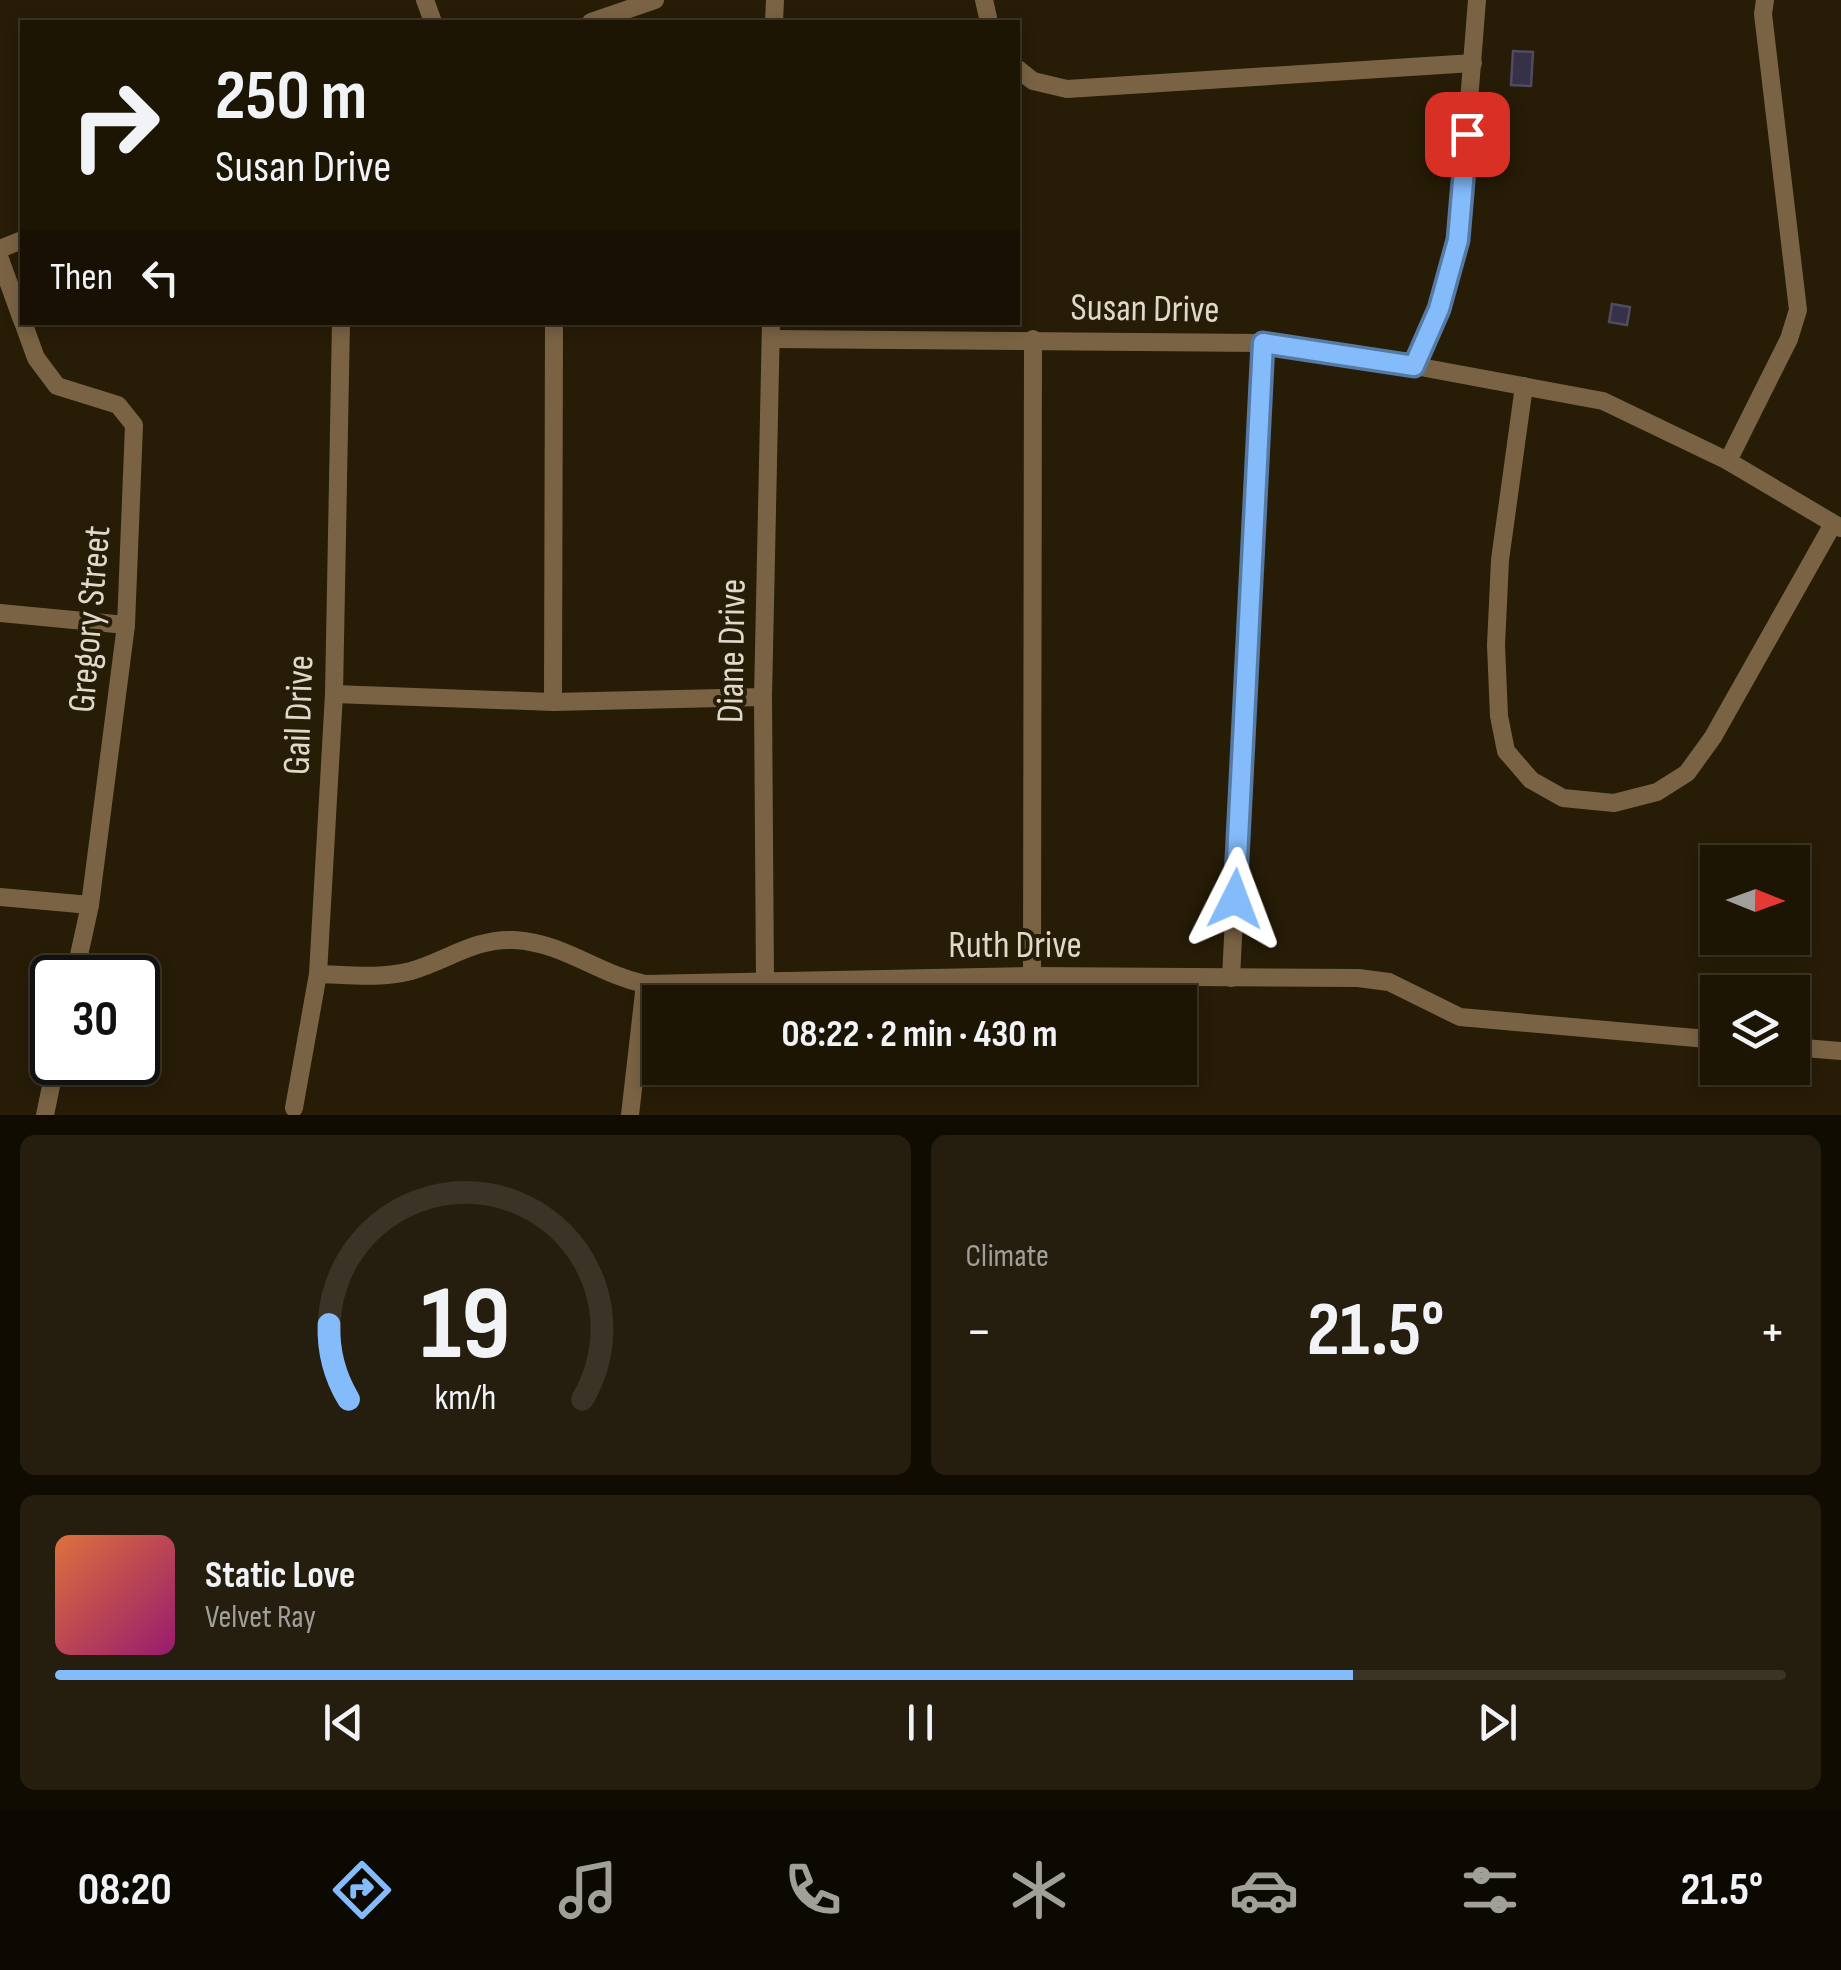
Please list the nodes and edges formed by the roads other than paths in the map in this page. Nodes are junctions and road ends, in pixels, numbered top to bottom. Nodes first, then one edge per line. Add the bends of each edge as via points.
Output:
1 (654, 0) edge
2 (1477, 0) edge
3 (1765, 0) edge
4 (597, 20) edge
5 (1473, 63) junction
6 (1020, 70) edge
7 (0, 259) edge
8 (20, 313) edge
9 (24, 325) edge
10 (341, 325) edge
11 (554, 325) edge
12 (771, 330) edge
13 (1033, 339) junction
14 (1263, 343) junction
15 (1414, 366) junction
16 (1524, 386) junction
17 (1728, 461) junction
18 (1837, 526) edge
19 (0, 614) edge
20 (126, 624) junction
21 (334, 694) junction
22 (763, 697) junction
23 (554, 702) junction
24 (0, 897) edge
25 (90, 905) junction
26 (79, 955) edge
27 (318, 974) junction
28 (1032, 976) junction
29 (1231, 978) junction
30 (766, 981) junction
31 (645, 984) junction
32 (1700, 1038) edge
33 (1810, 1049) edge
34 (1841, 1052) edge
35 (51, 1085) edge
36 (294, 1108) dead end
37 (44, 1115) edge
38 (630, 1115) edge

1 - 4 street
2 - 5 street
3 - 17 street via 1798,310
5 - 6 street via 1067,89
5 - 15 street via 1458,240
7 - 8 street, Gregory Street
9 - 20 street, Gregory Street via 36,358 57,386 118,405 134,425
10 - 21 street, Gail Drive
11 - 23 street
12 - 13 street, Susan Drive
12 - 22 street, Diane Drive
13 - 14 street, Susan Drive
13 - 28 street
14 - 15 street, Susan Drive
14 - 29 street
15 - 16 street, Susan Drive
16 - 17 street, Susan Drive via 1603,401
16 - 18 street via 1500,560 1499,716 1506,752 1531,780 1563,798 1614,803 1657,792 1687,772 1714,738
17 - 18 street, Susan Drive
19 - 20 street
20 - 25 street, Gregory Street
21 - 23 street
21 - 27 street, Gail Drive
22 - 23 street
22 - 30 street, Diane Drive
24 - 25 street
25 - 26 street, Gregory Street
27 - 31 street, Ruth Drive via 379,977 466,947 510,940 551,944
27 - 36 street, Gail Drive
28 - 29 street, Ruth Drive
28 - 30 street, Ruth Drive
29 - 32 street, Ruth Drive via 1390,982 1460,1017
30 - 31 street, Ruth Drive
31 - 38 street
33 - 34 street
35 - 37 street

